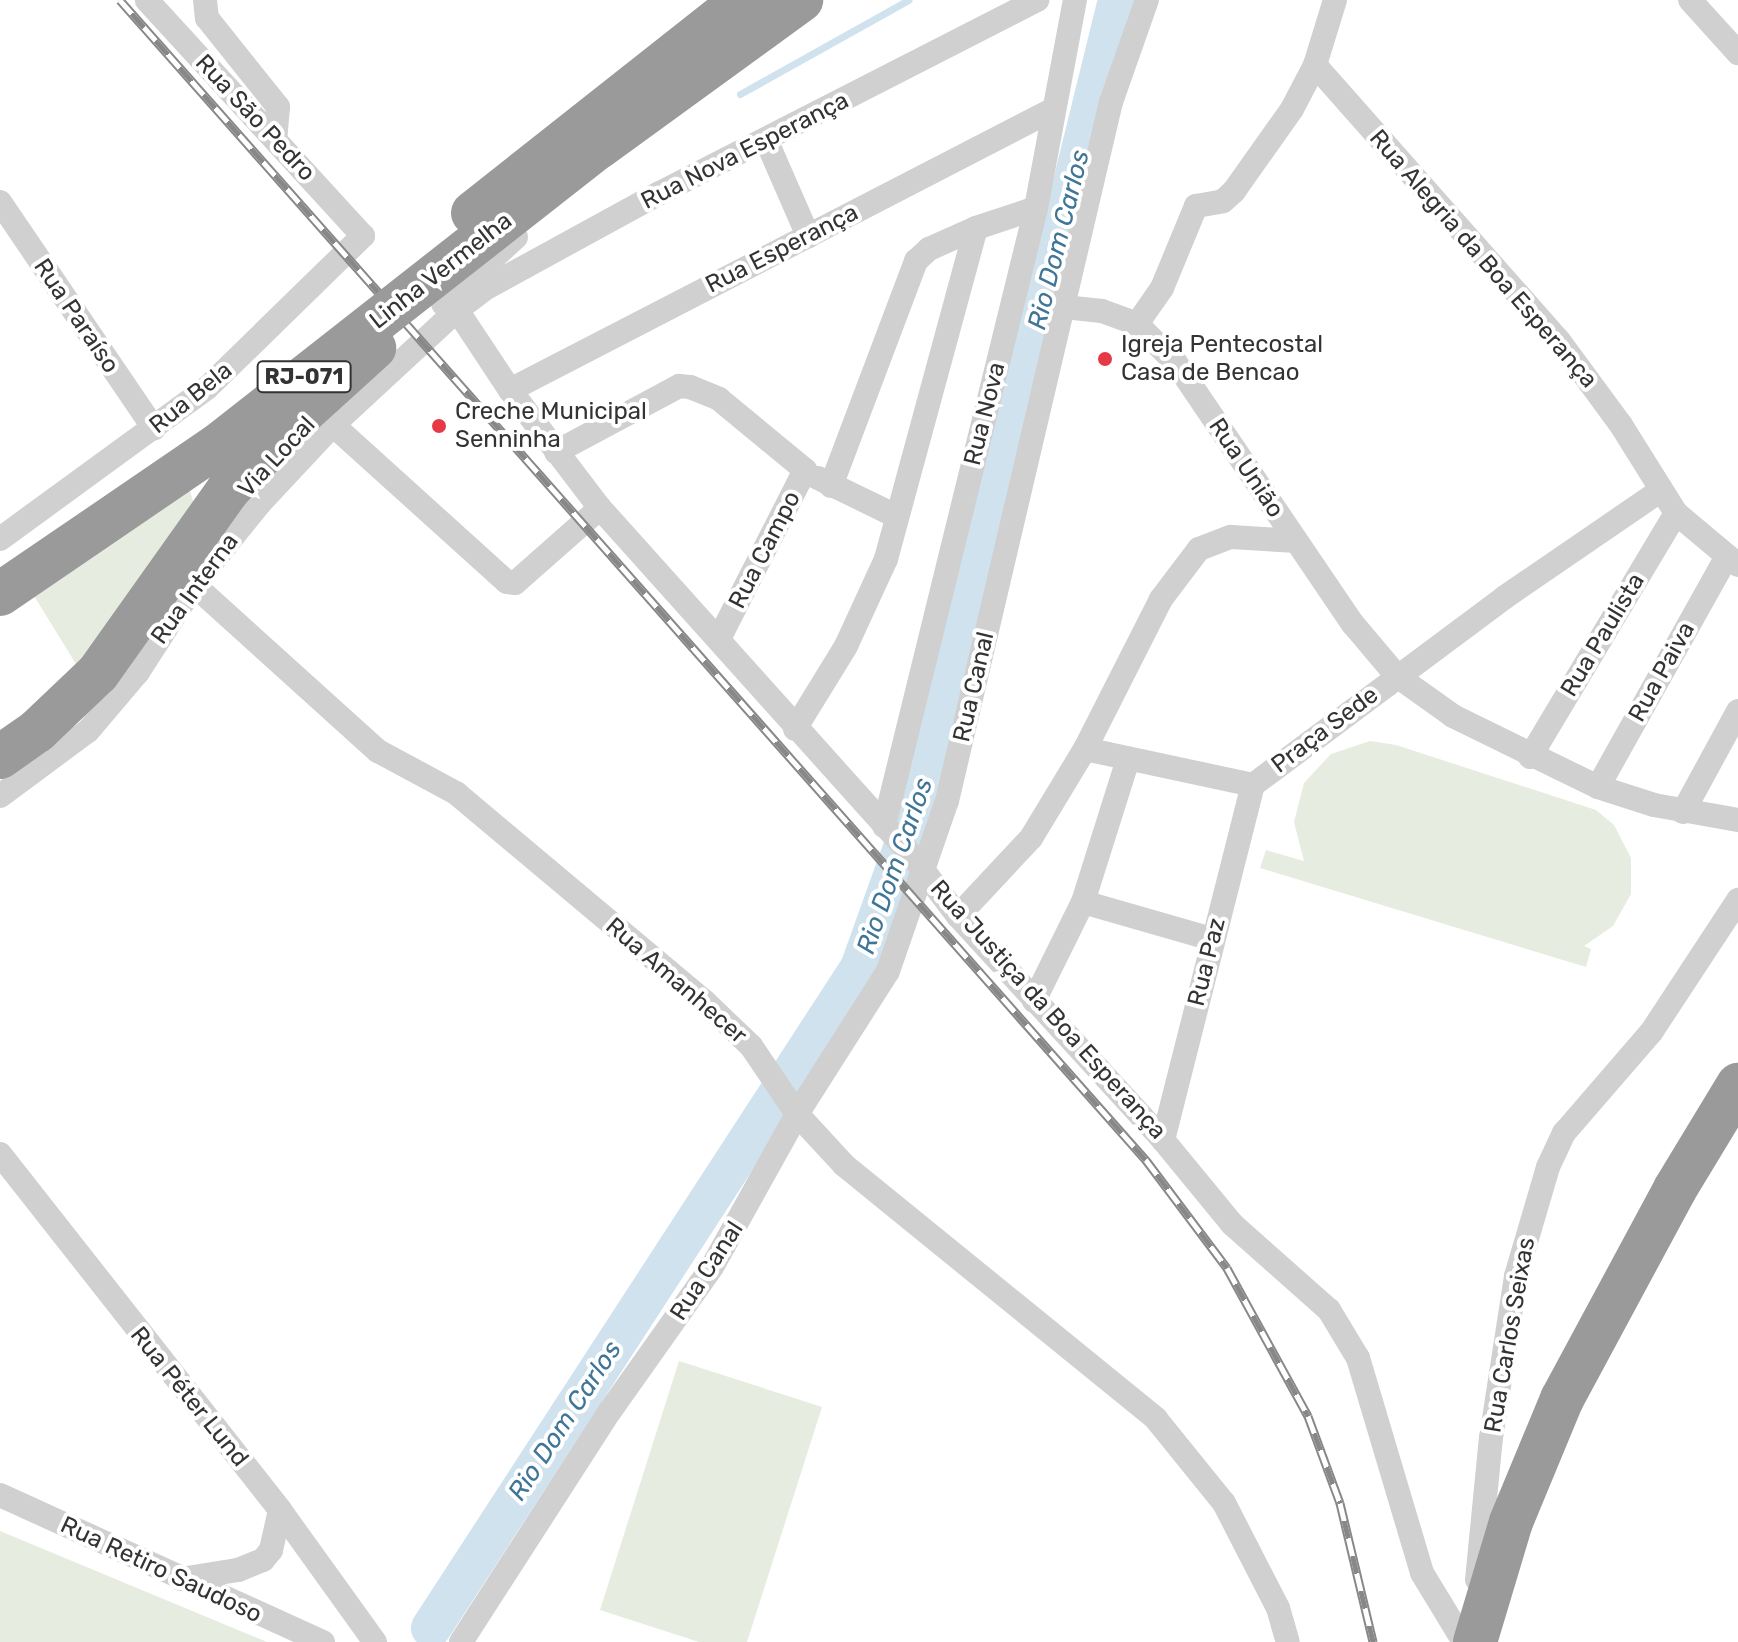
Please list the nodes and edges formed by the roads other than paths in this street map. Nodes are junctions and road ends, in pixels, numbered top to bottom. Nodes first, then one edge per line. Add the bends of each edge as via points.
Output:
1 (147, 0) edge
2 (205, 0) edge
3 (743, 0) edge
4 (801, 0) edge
5 (821, 0) edge
6 (1037, 0) edge
7 (1075, 0) edge
8 (1147, 0) edge
9 (1335, 0) edge
10 (1690, 0) edge
11 (1734, 40) edge
12 (1315, 65) junction
13 (1054, 109) junction
14 (275, 140) junction
15 (767, 142) junction
16 (599, 147) junction
17 (0, 202) edge
18 (1036, 208) junction
19 (976, 228) junction
20 (363, 236) joint
21 (808, 236) junction
22 (1064, 307) junction
23 (457, 310) junction
24 (1137, 324) junction
25 (510, 390) junction
26 (333, 425) junction
27 (154, 429) junction
28 (556, 452) junction
29 (805, 470) junction
30 (831, 486) junction
31 (1661, 490) junction
32 (600, 508) junction
33 (1676, 513) junction
34 (896, 516) junction
35 (0, 539) edge
36 (1296, 541) junction
37 (1732, 562) edge
38 (0, 571) edge
39 (194, 585) junction
40 (0, 594) edge
41 (719, 639) junction
42 (1397, 676) junction
43 (1738, 711) edge
44 (795, 729) junction
45 (1085, 749) junction
46 (0, 757) edge
47 (1530, 757) junction
48 (1128, 759) junction
49 (0, 773) edge
50 (1253, 785) junction
51 (1598, 787) junction
52 (0, 796) edge
53 (1683, 812) junction
54 (1738, 820) edge
55 (890, 832) junction
56 (920, 865) junction
57 (1738, 900) edge
58 (1083, 902) junction
59 (958, 916) junction
60 (1212, 939) junction
61 (1034, 1001) junction
62 (1738, 1085) edge
63 (792, 1107) junction
64 (1163, 1140) junction
65 (0, 1154) edge
66 (0, 1495) edge
67 (280, 1510) junction
68 (181, 1579) junction
69 (323, 1642) edge
70 (375, 1642) edge
71 (461, 1642) edge
72 (1288, 1642) edge
73 (1464, 1642) edge
74 (1474, 1642) edge

1 - 14 street, Rua São Pedro
2 - 14 street via 207,18 278,107
3 - 38 highway, Linha Vermelha / RJ-071 via 574,129 221,419
4 - 16 highway, Linha Vermelha / RJ-071
5 - 49 street, Via Local via 662,115 326,406 237,498 106,683 70,719
6 - 15 street, Rua Nova Esperança
7 - 13 street, Rua Nova
8 - 22 street, Rua Canal via 1111,102
9 - 12 street
10 - 11 street
12 - 24 street via 1273,140 1234,191 1223,201 1196,206 1162,288
12 - 31 street, Rua Alegria da Boa Esperança via 1560,342
13 - 18 street, Rua Nova
13 - 21 street, Rua Esperança
14 - 20 street, Rua São Pedro
15 - 21 street
15 - 23 street, Rua Nova Esperança via 576,238
16 - 40 highway, Linha Vermelha / RJ-071, bridge via 217,446
16 - 46 highway, bridge via 298,417 213,509 98,673 37,731
17 - 27 street, Rua Paraíso
18 - 19 street
18 - 55 street, Rua Nova
19 - 30 street via 936,245 916,261
19 - 34 street via 961,300
20 - 27 street, Rua Bela via 286,317
21 - 25 street, Rua Esperança
22 - 24 street, Rua União via 1102,311
22 - 56 street, Rua Canal
23 - 25 street, Rua Justiça da Boa Esperança
23 - 26 street, Rua Interna
24 - 36 street, Rua União via 1176,363
25 - 28 street, Rua Justiça da Boa Esperança
26 - 32 street via 507,582 515,583
26 - 39 street, Rua Interna
27 - 35 street, Rua Bela
28 - 29 street, Rua Campo via 679,386 706,390
28 - 32 street, Rua Justiça da Boa Esperança
29 - 30 street
29 - 41 street, Rua Campo
30 - 34 street
31 - 33 street, Rua Alegria da Boa Esperança
31 - 42 street
32 - 41 street, Rua Justiça da Boa Esperança
33 - 37 street, Rua Alegria da Boa Esperança
33 - 47 street, Rua Paulista
34 - 44 street via 868,603
36 - 42 street, Rua União via 1353,624
36 - 45 street via 1231,537 1199,549 1161,599
37 - 51 street, Rua Paiva
39 - 52 street, Rua Interna via 138,672 88,731
39 - 63 street, Rua Amanhecer via 378,751 456,793 705,1002 741,1034
41 - 44 street, Rua Justiça da Boa Esperança
42 - 47 street, Rua União via 1453,716
42 - 50 street, Praça Sede
43 - 53 street
44 - 55 street, Rua Justiça da Boa Esperança
45 - 48 street
45 - 59 street via 1031,838
47 - 51 street, Rua União
48 - 50 street
48 - 58 street
50 - 60 street, Rua Paz
51 - 53 street, Rua União
53 - 54 street, Rua União
55 - 56 street, Rua Justiça da Boa Esperança
56 - 59 street, Rua Justiça da Boa Esperança
56 - 63 street, Rua Canal via 888,971
57 - 74 street, Rua Carlos Seixas via 1652,1031 1564,1133 1548,1167 1516,1276 1491,1438
58 - 60 street
58 - 61 street
59 - 61 street, Rua Justiça da Boa Esperança
60 - 64 street, Rua Paz
61 - 64 street, Rua Justiça da Boa Esperança
62 - 74 highway via 1675,1189 1562,1399 1515,1512
63 - 71 street, Rua Canal via 712,1267 610,1411
63 - 72 street, Rua Amanhecer via 844,1165 1156,1419 1224,1503 1272,1594
64 - 73 street, Rua Justiça da Boa Esperança via 1232,1224 1308,1289 1343,1329 1358,1358 1422,1573
65 - 67 street, Rua Péter Lund
66 - 68 street, Rua Retiro Saudoso
67 - 68 street via 271,1550 263,1560 238,1570
67 - 70 street, Rua Péter Lund
68 - 69 street, Rua Retiro Saudoso

